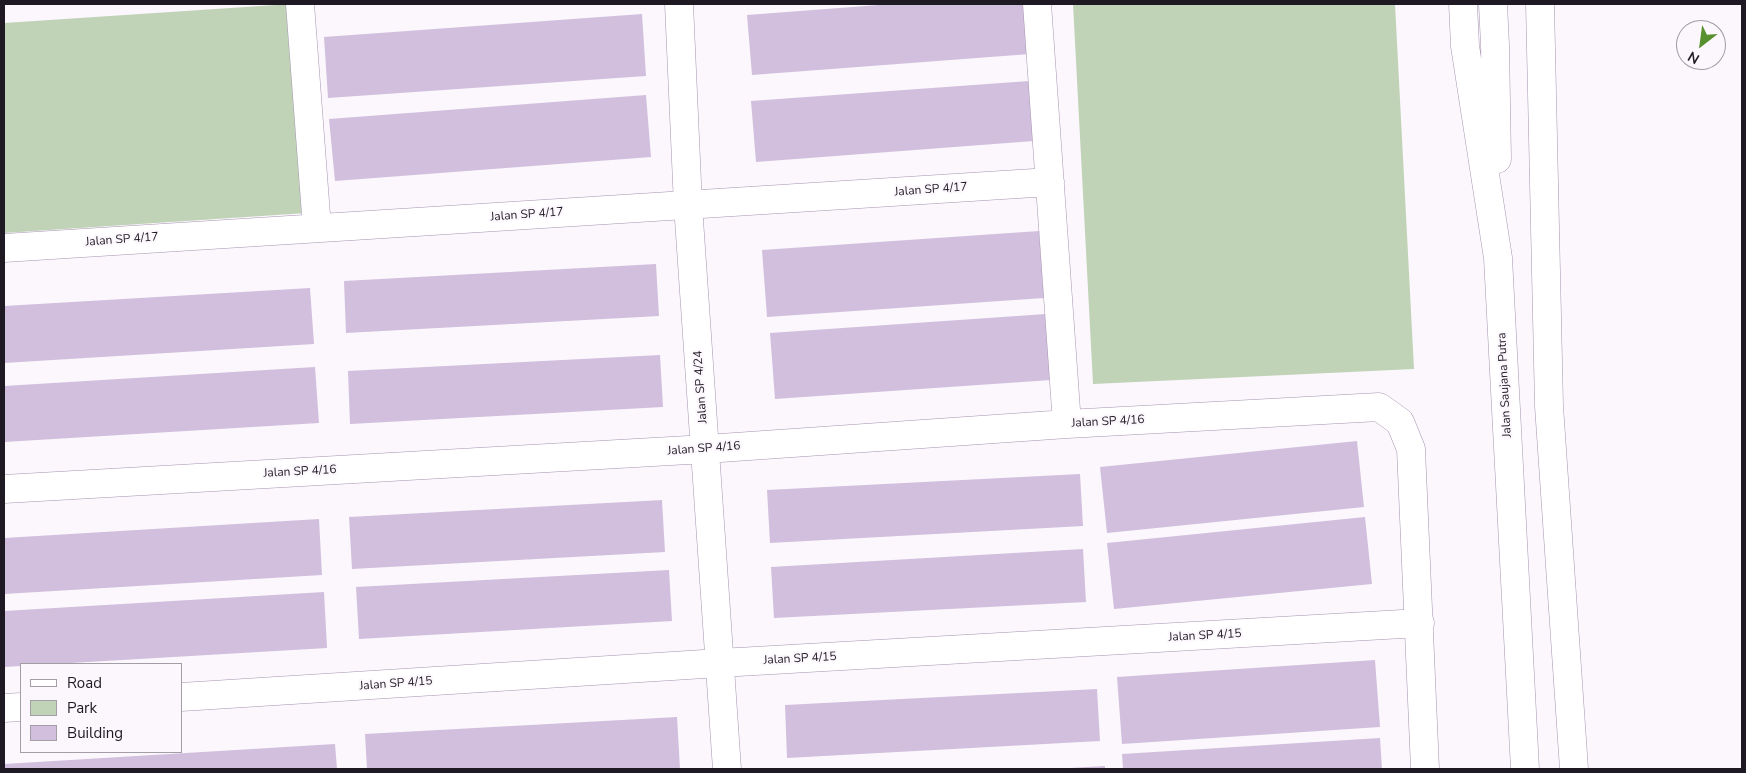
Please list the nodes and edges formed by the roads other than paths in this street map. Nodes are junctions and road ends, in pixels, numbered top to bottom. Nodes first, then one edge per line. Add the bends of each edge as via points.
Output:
1 (300, 4) edge
2 (679, 4) edge
3 (1037, 4) edge
4 (1463, 4) edge
5 (1493, 4) edge
6 (1532, 4) edge
7 (1540, 4) edge
8 (1543, 150) junction
9 (1050, 182) junction
10 (688, 205) junction
11 (317, 228) junction
12 (4, 248) edge
13 (1498, 258) junction
14 (1067, 424) junction
15 (706, 449) junction
16 (4, 489) edge
17 (1420, 623) junction
18 (720, 663) junction
19 (182, 697) edge
20 (20, 707) edge
21 (4, 708) edge
22 (726, 769) edge
23 (1424, 769) edge
24 (1525, 769) edge
25 (1574, 769) edge

1 - 11 street
2 - 10 street, Jalan SP 4/24
3 - 9 street
4 - 13 street, Jalan Saujana Putra via 1465,46
5 - 13 street
6 - 8 street
7 - 8 street
8 - 25 street via 1549,406
9 - 10 street, Jalan SP 4/17
9 - 14 street
10 - 11 street, Jalan SP 4/17
10 - 15 street, Jalan SP 4/24
11 - 12 street, Jalan SP 4/17
13 - 24 street, Jalan Saujana Putra
14 - 15 street, Jalan SP 4/16
14 - 17 street, Jalan SP 4/16 via 1379,407 1400,422 1412,449
15 - 16 street, Jalan SP 4/16
15 - 18 street, Jalan SP 4/24
17 - 18 street, Jalan SP 4/15
17 - 23 street
18 - 19 street, Jalan SP 4/15
18 - 22 street, Jalan SP 4/24
20 - 21 street

